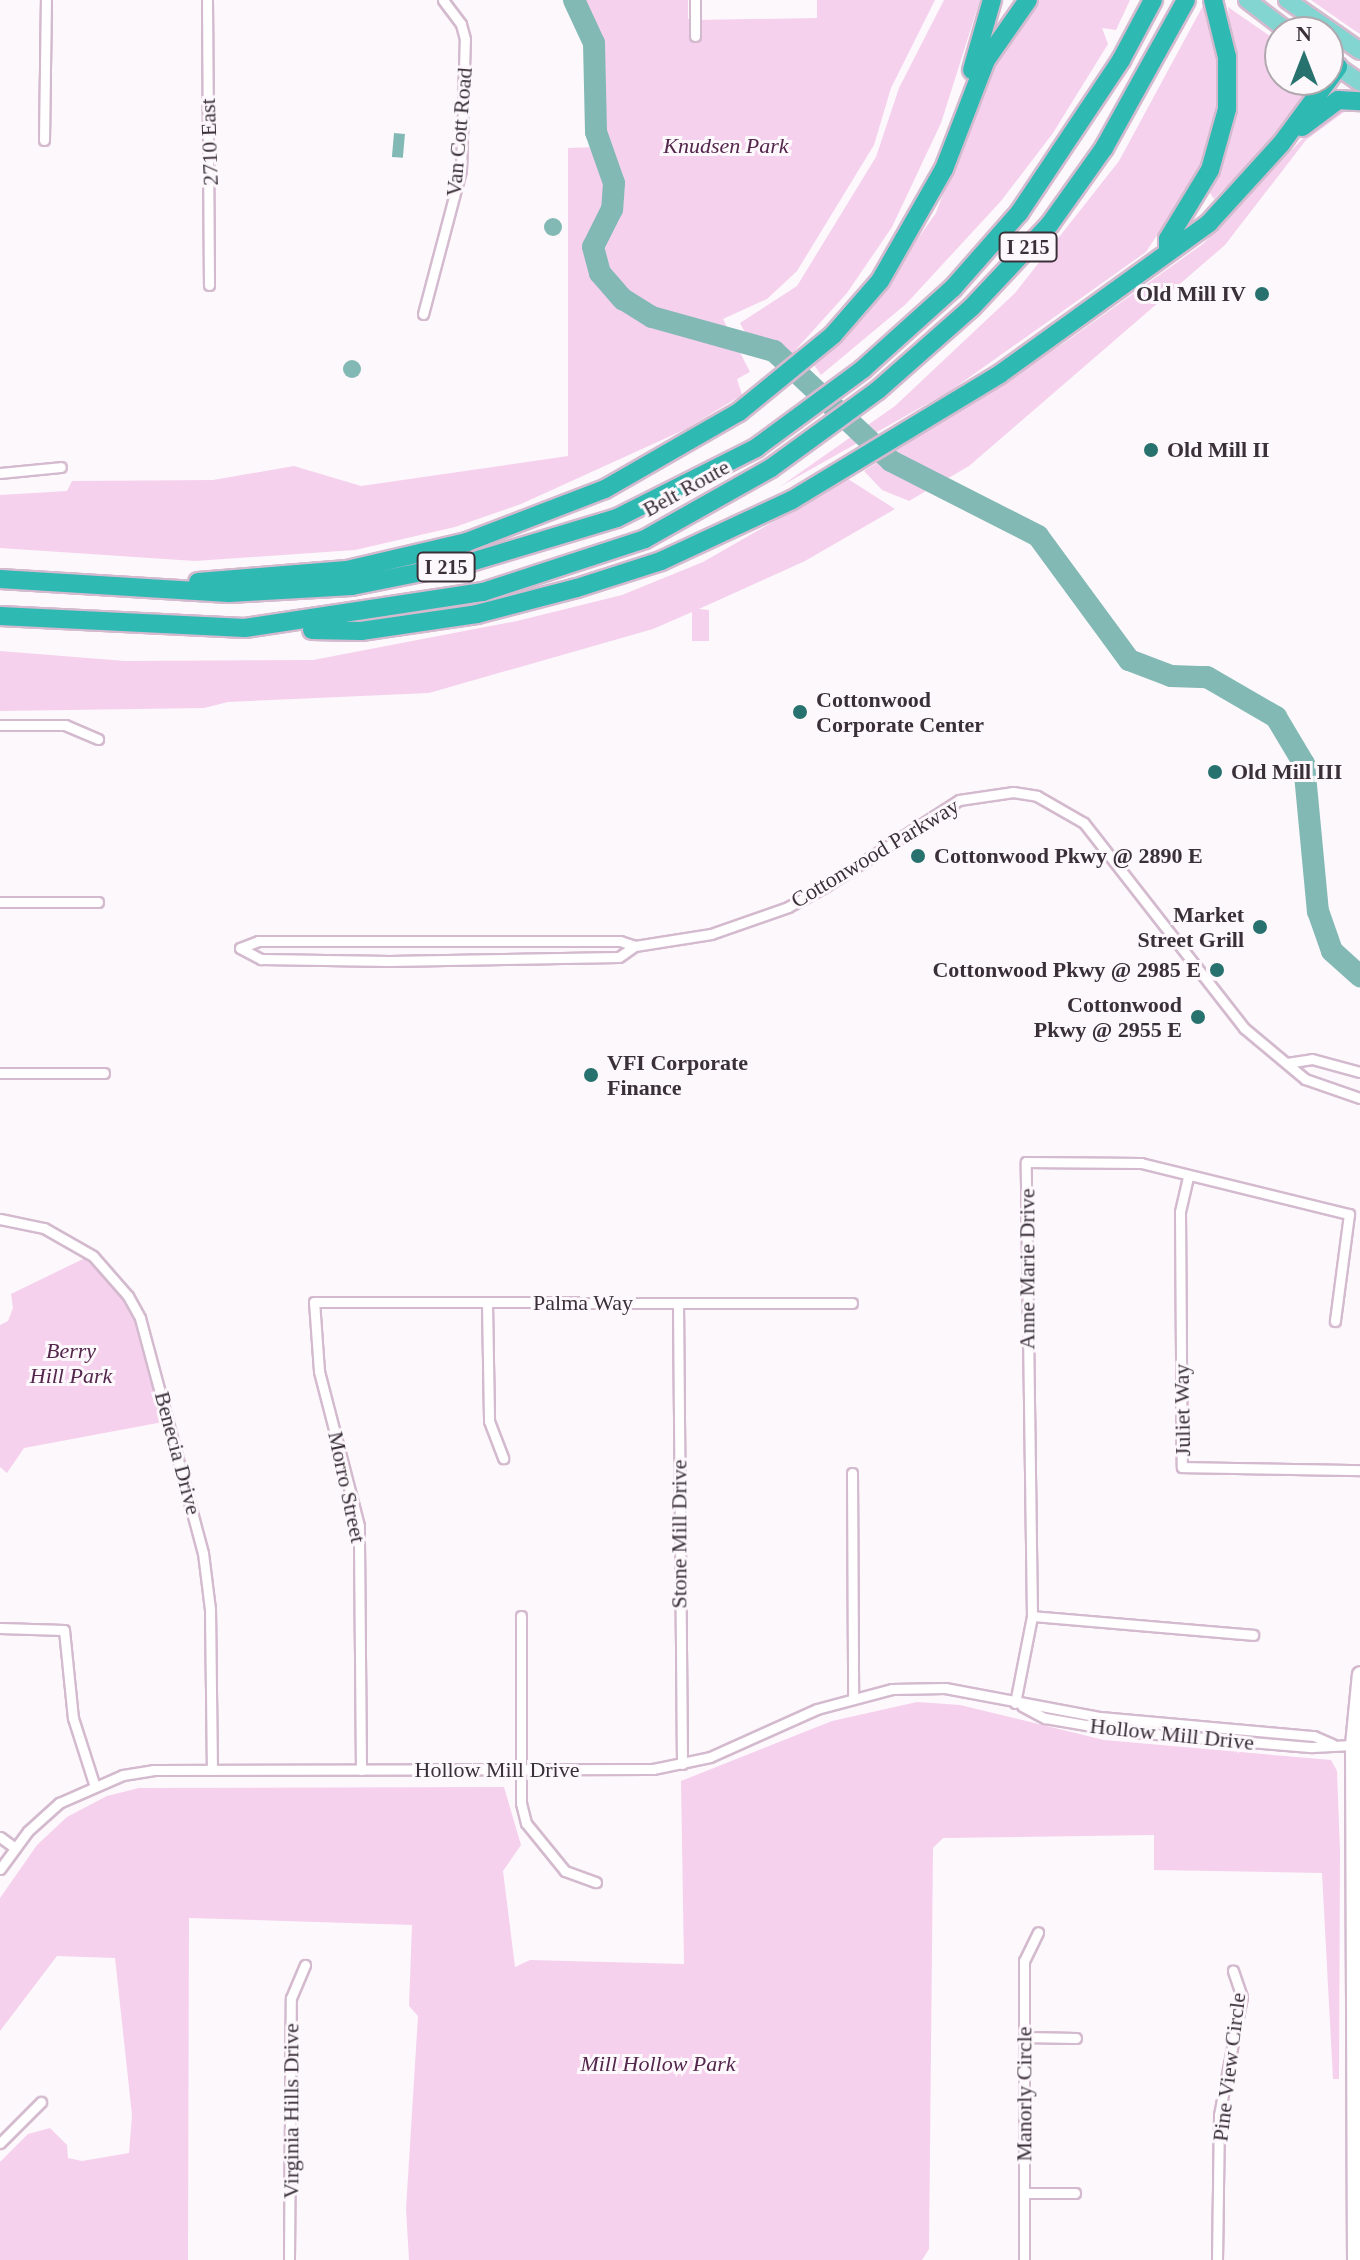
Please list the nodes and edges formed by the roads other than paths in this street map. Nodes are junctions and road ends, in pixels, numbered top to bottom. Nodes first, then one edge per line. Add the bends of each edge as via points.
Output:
1 (46, 0) edge
2 (207, 0) edge
3 (443, 0) edge
4 (695, 0) edge
5 (992, 0) edge
6 (1028, 0) edge
7 (1153, 0) edge
8 (1186, 0) edge
9 (1213, 0) edge
10 (1247, 0) edge
11 (1287, 0) edge
12 (1268, 16) edge
13 (695, 36) dead end
14 (1360, 51) edge
15 (1312, 96) edge
16 (1360, 101) edge
17 (44, 140) dead end
18 (1281, 144) junction
19 (944, 169) junction
20 (1168, 252) junction
21 (209, 285) dead end
22 (423, 314) dead end
23 (61, 467) dead end
24 (0, 473) edge
25 (0, 579) edge
26 (115, 589) junction
27 (0, 616) edge
28 (245, 628) junction
29 (0, 725) edge
30 (98, 739) dead end
31 (0, 902) edge
32 (98, 902) dead end
33 (635, 946) junction
34 (1287, 1063) junction
35 (1360, 1072) edge
36 (0, 1073) edge
37 (104, 1073) dead end
38 (1360, 1098) edge
39 (1188, 1177) junction
40 (0, 1219) edge
41 (314, 1302) joint
42 (487, 1303) junction
43 (678, 1303) junction
44 (852, 1303) dead end
45 (1335, 1321) dead end
46 (503, 1458) dead end
47 (1360, 1470) edge
48 (852, 1473) dead end
49 (521, 1616) dead end
50 (1032, 1616) junction
51 (0, 1628) edge
52 (1253, 1635) dead end
53 (1360, 1674) edge
54 (853, 1696) junction
55 (1015, 1703) junction
56 (1353, 1745) junction
57 (682, 1764) junction
58 (212, 1770) junction
59 (361, 1770) junction
60 (521, 1771) junction
61 (94, 1784) junction
62 (0, 1837) edge
63 (15, 1848) junction
64 (0, 1869) edge
65 (596, 1882) dead end
66 (1038, 1932) dead end
67 (305, 1965) dead end
68 (1233, 1971) dead end
69 (1024, 2037) junction
70 (1076, 2038) dead end
71 (41, 2102) dead end
72 (0, 2143) edge
73 (1024, 2193) junction
74 (1075, 2193) dead end
75 (289, 2260) edge
76 (1024, 2260) edge
77 (1217, 2260) edge
78 (1355, 2260) edge

1 - 17 street
2 - 21 street, 2710 East
3 - 22 street, Van Cott Road via 464,31 461,170
4 - 13 street
5 - 19 highway
6 - 19 highway via 986,60
7 - 26 highway, Belt Route / I 215 via 1121,60 1019,213 953,288 863,369 756,448 617,518 471,562 352,586 229,593
8 - 28 highway, Belt Route / I 215 via 1104,148 1050,224 972,307 878,390 771,468 645,539 483,592
9 - 20 highway via 1227,57 1227,109 1210,170 1168,239
10 - 12 main road
11 - 14 main road
15 - 18 highway
16 - 18 highway via 1338,100
18 - 20 highway via 1209,223
19 - 26 highway via 880,281 833,335 739,412 605,489 467,542 347,570
20 - 28 highway via 1000,374 909,432 792,500 661,561 477,614 361,631
23 - 24 street
25 - 26 highway, Belt Route / I 215
27 - 28 highway, Belt Route / I 215
29 - 30 street via 65,725
31 - 32 street
33 - 33 street, Cottonwood Parkway via 620,941 272,941 240,948 261,959 402,961 619,957
33 - 34 street, Cottonwood Parkway via 711,934 788,907 959,800 986,793 1037,796 1084,823 1235,1018
34 - 35 street via 1312,1059
34 - 38 street, Cottonwood Parkway via 1305,1079
36 - 37 street
39 - 45 street, Anne Marie Drive via 1349,1214
39 - 47 street, Juliet Way via 1180,1212 1182,1467
39 - 50 street, Anne Marie Drive via 1141,1163 1026,1162
40 - 58 street, Benecia Drive via 44,1228 93,1256 140,1318 203,1553 210,1609
41 - 42 street, Palma Way
41 - 59 street, Morro Street via 319,1371 359,1526
42 - 43 street, Palma Way
42 - 46 street via 489,1421
43 - 44 street, Palma Way
43 - 57 street, Stone Mill Drive
48 - 54 street
49 - 60 street
50 - 52 street
50 - 55 street, Anne Marie Drive
51 - 61 street via 64,1630 73,1718
53 - 56 main road
54 - 55 street, Hollow Mill Drive via 931,1688
54 - 57 street, Hollow Mill Drive via 746,1744
55 - 56 street, Hollow Mill Drive via 1121,1719 1314,1736
56 - 78 main road
57 - 60 street, Hollow Mill Drive
58 - 59 street, Hollow Mill Drive
58 - 61 street, Hollow Mill Drive via 153,1770
59 - 60 street, Hollow Mill Drive
60 - 65 street via 521,1803 534,1839 565,1871
61 - 63 street, Hollow Mill Drive via 51,1810
62 - 63 street
63 - 64 street, Hollow Mill Drive
66 - 69 street, Manorly Circle via 1024,1961
67 - 75 street, Virginia Hills Drive via 291,1998
68 - 77 street, Pine View Circle via 1242,1997 1219,2115
69 - 70 street
69 - 73 street, Manorly Circle
71 - 72 street
73 - 74 street
73 - 76 street, Manorly Circle

